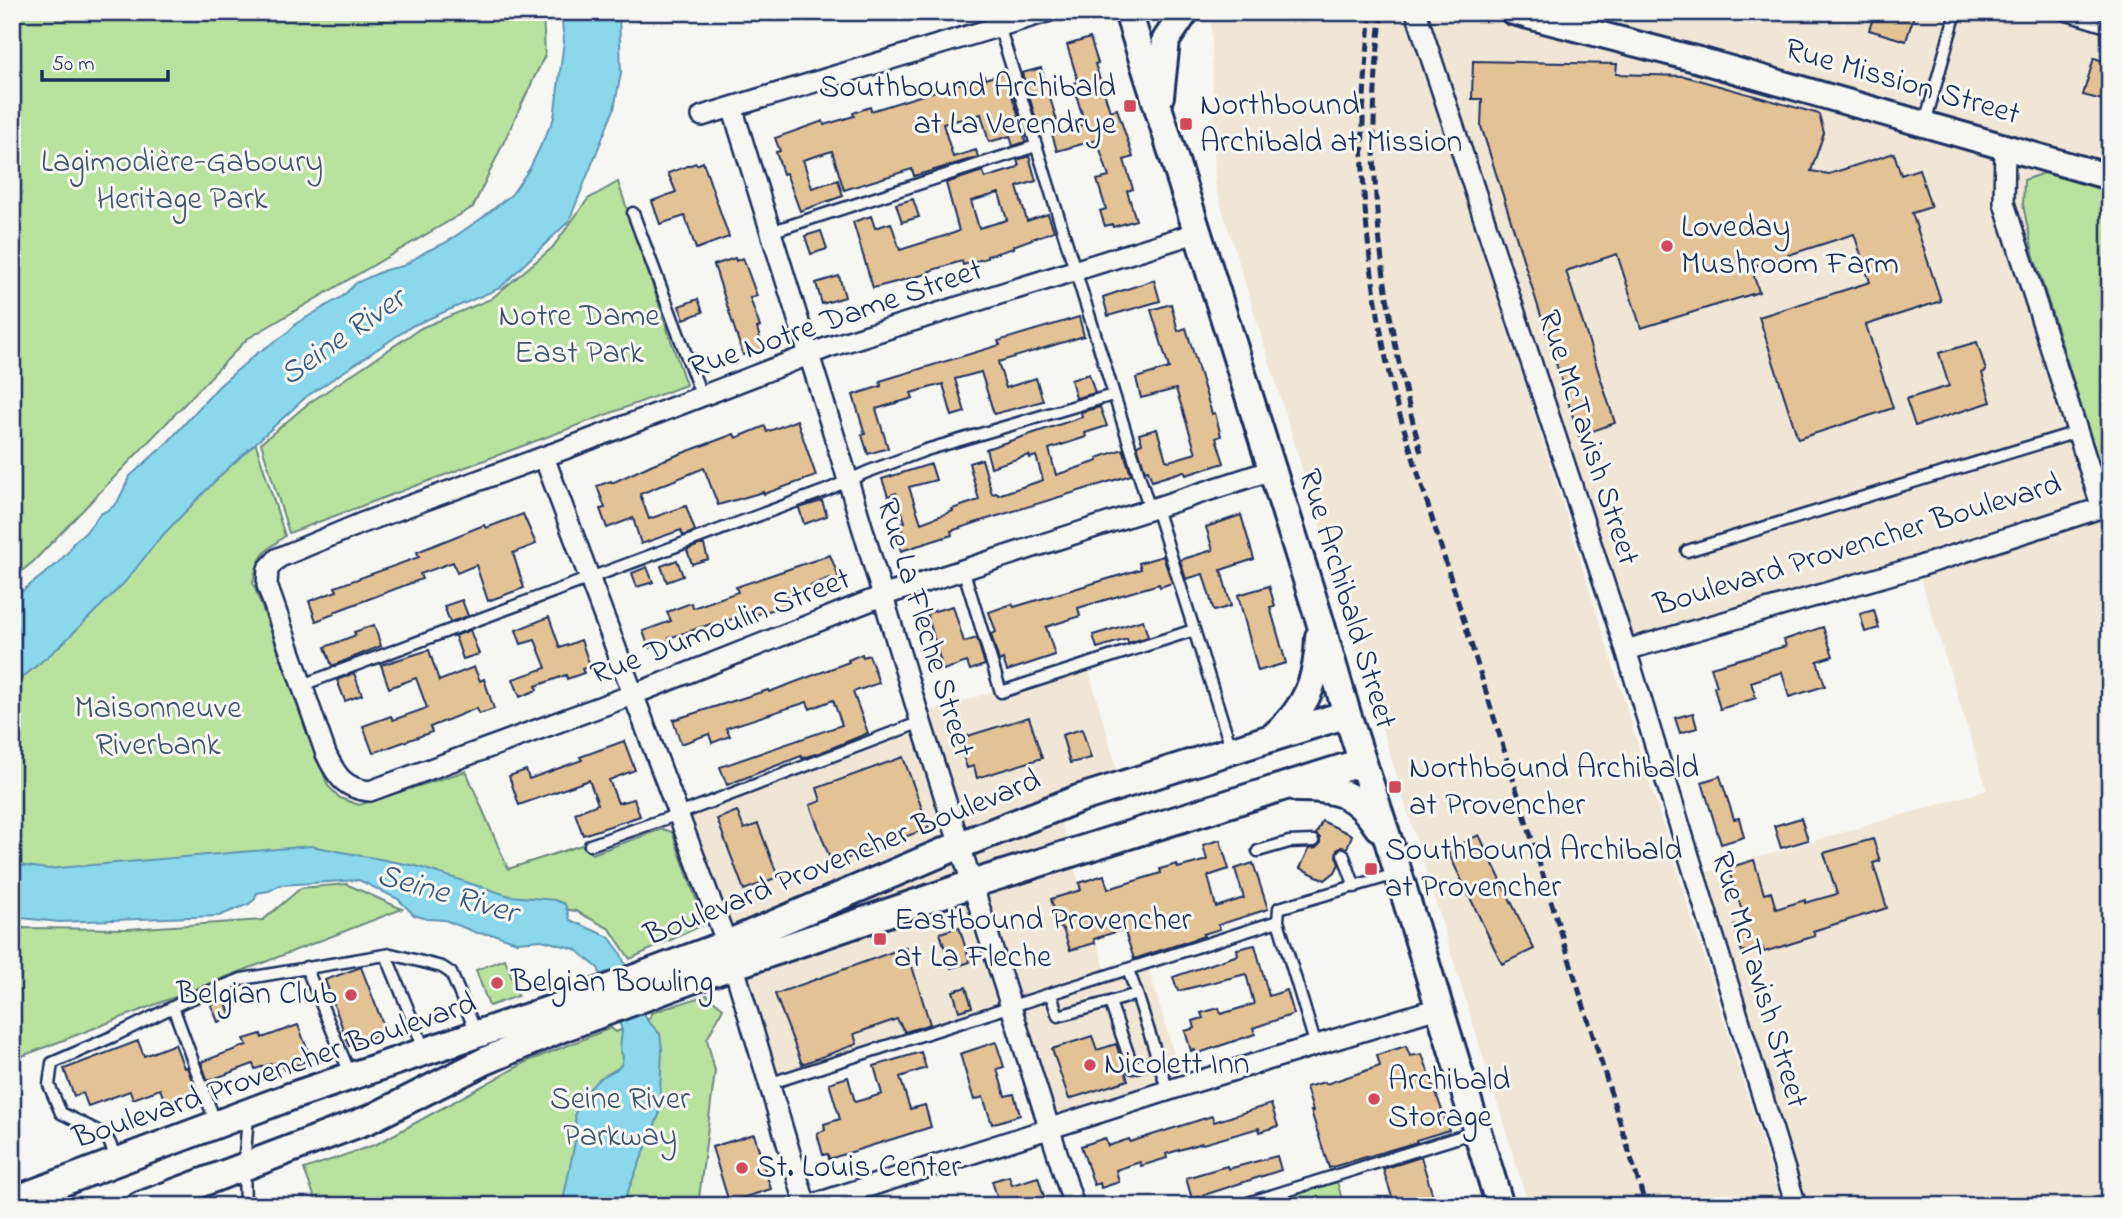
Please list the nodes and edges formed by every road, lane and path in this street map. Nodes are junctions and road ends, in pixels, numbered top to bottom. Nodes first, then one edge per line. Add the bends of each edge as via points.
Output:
1 (1048, 12) edge
2 (1128, 12) edge
3 (1185, 12) edge
4 (1416, 12) edge
5 (1956, 12) edge
6 (2057, 12) edge
7 (1521, 13) edge
8 (999, 26) junction
9 (2110, 28) edge
10 (732, 107) junction
11 (1159, 112) junction
12 (702, 116) dead end
13 (1924, 123) junction
14 (1036, 146) junction
15 (2005, 146) junction
16 (2110, 177) edge
17 (633, 213) dead end
18 (770, 232) junction
19 (1196, 233) junction
20 (1074, 271) junction
21 (809, 356) junction
22 (1113, 395) junction
23 (702, 397) junction
24 (2077, 432) junction
25 (544, 457) junction
26 (1272, 470) junction
27 (848, 480) junction
28 (2106, 507) edge
29 (1153, 509) junction
30 (1687, 551) dead end
31 (963, 569) junction
32 (590, 579) junction
33 (882, 596) junction
34 (1320, 618) junction
35 (1194, 629) junction
36 (1626, 650) junction
37 (302, 685) junction
38 (632, 695) junction
39 (1347, 714) junction
40 (920, 722) junction
41 (1271, 738) junction
42 (1232, 751) junction
43 (1362, 762) junction
44 (1283, 788) junction
45 (678, 814) junction
46 (1313, 841) dead end
47 (1389, 843) junction
48 (590, 845) dead end
49 (960, 845) junction
50 (1258, 851) dead end
51 (1343, 854) dead end
52 (1398, 874) junction
53 (972, 884) junction
54 (1355, 887) junction
55 (1278, 922) junction
56 (386, 954) junction
57 (729, 955) junction
58 (306, 967) junction
59 (1128, 970) junction
60 (1136, 994) junction
61 (1051, 995) junction
62 (1110, 1002) junction
63 (173, 1007) junction
64 (1011, 1008) junction
65 (1438, 1008) junction
66 (559, 1018) junction
67 (468, 1038) junction
68 (1316, 1046) junction
69 (425, 1052) junction
70 (1158, 1060) junction
71 (470, 1068) junction
72 (351, 1076) junction
73 (767, 1084) junction
74 (1168, 1091) junction
75 (248, 1112) junction
76 (217, 1124) junction
77 (1050, 1129) junction
78 (1477, 1132) junction
79 (118, 1161) junction
80 (244, 1167) junction
81 (12, 1201) edge
82 (140, 1206) edge
83 (245, 1206) edge
84 (807, 1206) edge
85 (1074, 1206) edge
86 (1238, 1206) edge
87 (1500, 1206) edge
88 (1796, 1206) edge

1 - 8 street
2 - 11 main road, Rue Archibald Street
3 - 11 main road via 1164,48
4 - 36 street, Rue McTavish Street
5 - 13 lane
6 - 9 lane
7 - 13 street, Rue Mission Street
8 - 10 street
8 - 14 lane
10 - 12 street
10 - 18 street, Rue La Fleche Street
11 - 19 main road, Rue Archibald Street
13 - 15 street, Rue Mission Street
14 - 18 lane
14 - 20 lane
15 - 16 street, Rue Mission Street
15 - 24 street via 2004,203
17 - 23 lane
18 - 21 street, Rue La Fleche Street
19 - 20 street, Rue Notre Dame Street
19 - 26 main road, Rue Archibald Street
20 - 21 street, Rue Notre Dame Street
20 - 22 lane
21 - 23 street, Rue Notre Dame Street
21 - 27 street, Rue La Fleche Street
22 - 27 lane via 926,450
22 - 29 lane
23 - 25 street, Rue Notre Dame Street
24 - 28 street
24 - 30 lane
25 - 32 street
25 - 37 street, Rue Notre Dame Street via 285,553 272,562 267,585
26 - 29 street, Rue Dumoulin Street
26 - 34 main road, Rue Archibald Street
27 - 32 lane
27 - 33 street, Rue La Fleche Street
28 - 36 street, Boulevard Provencher Boulevard via 1917,567
29 - 31 street, Rue Dumoulin Street
29 - 35 lane
31 - 33 street, Rue Dumoulin Street
31 - 35 lane via 1001,692
32 - 37 lane
32 - 38 street
33 - 38 street, Rue Dumoulin Street
33 - 40 street, Rue La Fleche Street
34 - 39 main road, Rue Archibald Street
34 - 41 main road via 1311,688 1294,717
35 - 42 lane
36 - 88 street, Rue McTavish Street
37 - 38 street, Rue Dumoulin Street via 336,774 353,788 370,791
38 - 45 street
39 - 41 main road, Boulevard Provencher Boulevard
39 - 43 main road, Rue Archibald Street
40 - 45 lane
40 - 49 street, Rue La Fleche Street
41 - 42 main road, Boulevard Provencher Boulevard
42 - 49 main road, Boulevard Provencher Boulevard via 1078,799
43 - 44 main road, Boulevard Provencher Boulevard
43 - 47 main road, Rue Archibald Street
44 - 47 main road via 1326,789 1352,797 1367,810
44 - 53 main road, Boulevard Provencher Boulevard
45 - 48 lane
45 - 57 street
46 - 50 lane
47 - 52 main road, Rue Archibald Street
49 - 53 street, Rue La Fleche Street
49 - 57 main road, Boulevard Provencher Boulevard
51 - 54 lane
52 - 54 lane
52 - 65 main road, Rue Archibald Street
53 - 57 main road, Boulevard Provencher Boulevard
53 - 64 street, Rue La Fleche Street
54 - 55 lane via 1279,908
55 - 59 lane
55 - 68 lane
56 - 58 lane
56 - 67 lane via 451,973
56 - 69 lane
57 - 66 main road, Boulevard Provencher Boulevard
57 - 73 street
58 - 63 lane via 242,979
58 - 72 lane
59 - 60 lane
59 - 61 lane
60 - 62 lane
60 - 70 lane
61 - 62 lane via 1058,1016
61 - 64 lane
62 - 70 lane via 1133,1068
63 - 76 lane
63 - 79 lane via 52,1063 49,1085 61,1113 106,1135
64 - 73 lane
64 - 77 street, Rue La Fleche Street
65 - 68 street
65 - 78 main road, Rue Archibald Street
66 - 67 main road, Boulevard Provencher Boulevard
66 - 71 main road, Boulevard Provencher Boulevard
67 - 69 main road, Boulevard Provencher Boulevard
67 - 71 main road
68 - 74 street
69 - 72 main road, Boulevard Provencher Boulevard
70 - 74 lane
71 - 80 main road, Boulevard Provencher Boulevard via 370,1119
72 - 75 main road, Boulevard Provencher Boulevard
73 - 84 street
74 - 77 street
75 - 76 main road, Boulevard Provencher Boulevard
75 - 80 lane
76 - 79 main road, Boulevard Provencher Boulevard
77 - 84 street
77 - 85 street, Rue La Fleche Street
78 - 86 lane
78 - 87 main road, Rue Archibald Street
79 - 81 main road, Boulevard Provencher Boulevard
80 - 82 main road, Boulevard Provencher Boulevard
80 - 83 lane

